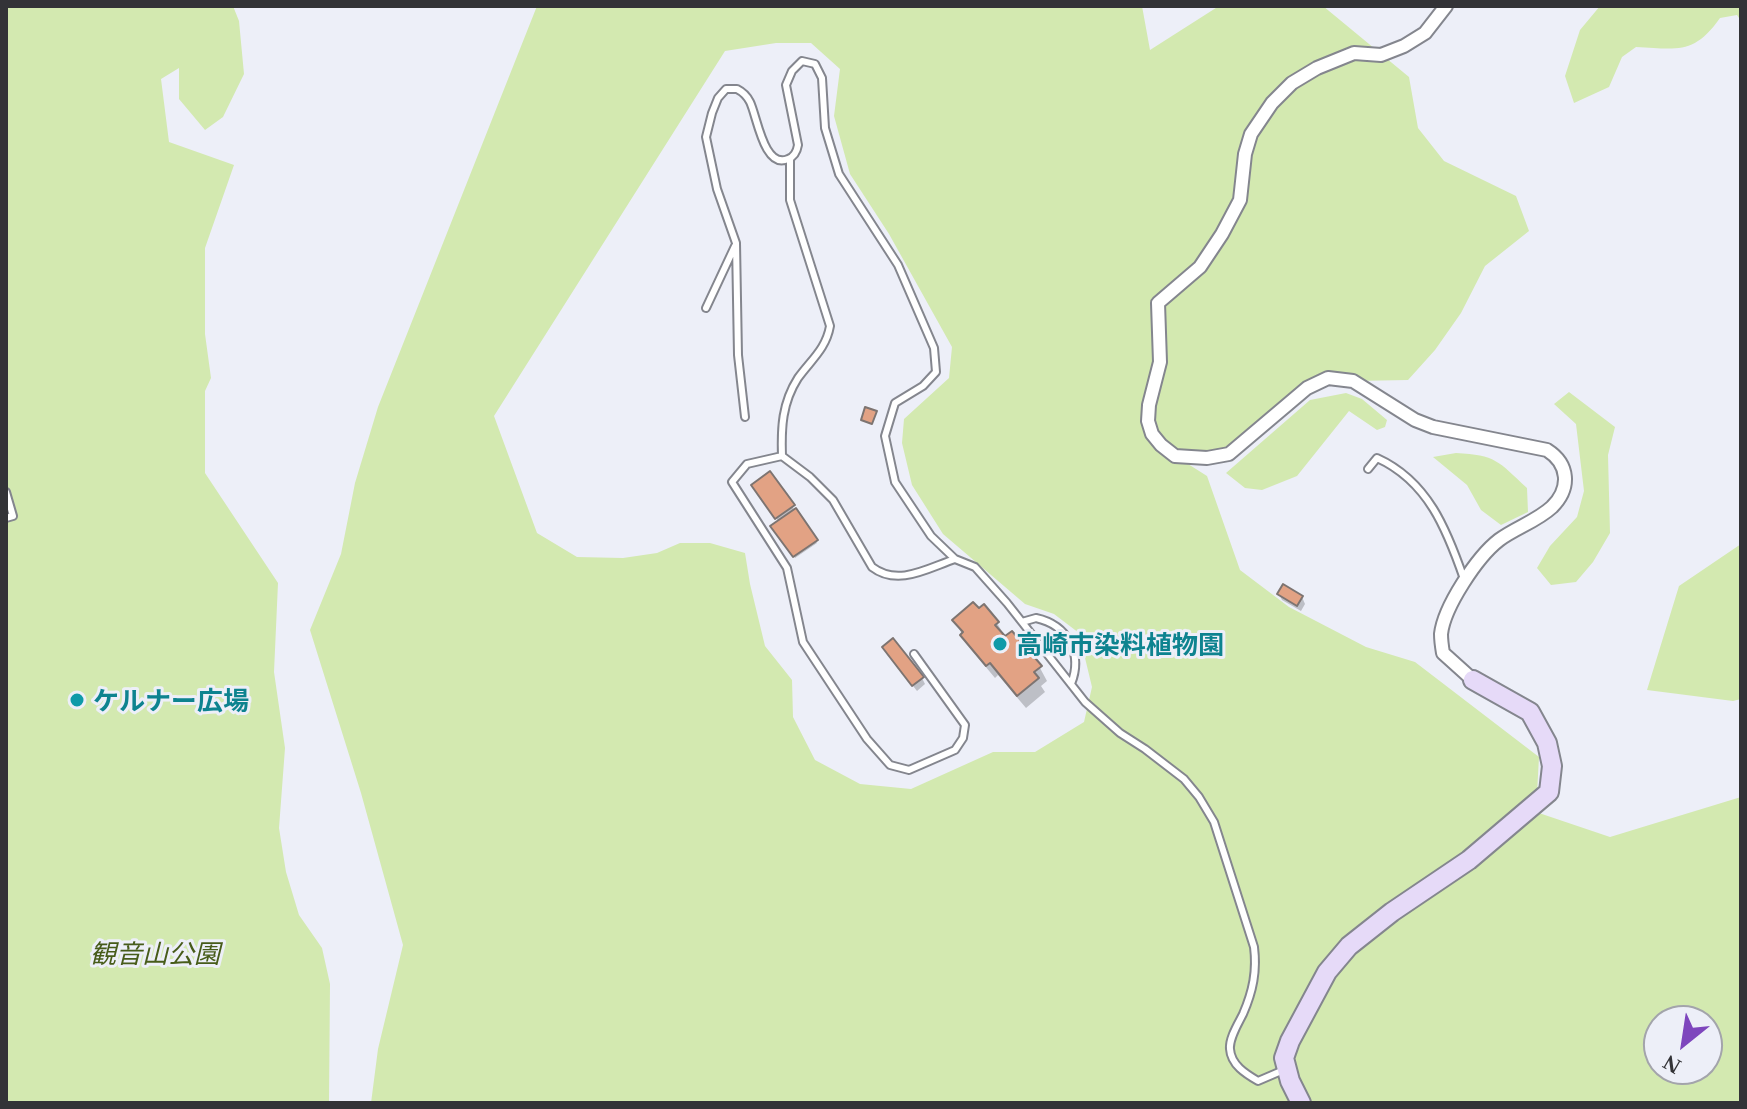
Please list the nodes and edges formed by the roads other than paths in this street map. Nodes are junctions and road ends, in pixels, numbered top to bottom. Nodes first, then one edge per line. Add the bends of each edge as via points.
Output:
1 (1446, 6) edge
2 (790, 159) junction
3 (736, 243) junction
4 (706, 308) dead end
5 (745, 417) dead end
6 (782, 456) junction
7 (1368, 469) dead end
8 (6, 492) edge
9 (6, 518) edge
10 (955, 559) junction
11 (1464, 579) junction
12 (1022, 622) junction
13 (914, 654) dead end
14 (1473, 680) joint
15 (1071, 684) junction
16 (1286, 1069) junction
17 (1301, 1103) edge

1 - 11 street via 1425,33 1404,46 1381,55 1354,53 1292,83 1260,118 1245,154 1240,200 1222,234 1200,267 1158,303 1160,362 1148,421 1152,434 1175,456 1229,454 1307,388 1328,378 1353,381 1433,427 1547,450 1559,458 1565,480 1551,508 1496,542
2 - 3 lane via 768,153 750,101 737,89 726,89 706,137
2 - 6 lane via 790,200 830,326 828,340 785,404
2 - 10 lane via 798,145 786,85 802,61 815,64 822,78 825,128 839,174 898,265 934,348 936,372 895,403 885,436 895,482 931,536
3 - 4 lane
3 - 5 lane
6 - 10 lane via 833,500 872,567 882,574 913,573
6 - 13 lane via 747,464 732,482 787,568 803,642 867,739 890,765 909,770 955,750 965,725
7 - 11 lane via 1377,458 1425,493
8 - 9 lane via 13,516
10 - 12 lane via 975,567
11 - 14 street via 1441,633 1443,653
12 - 15 lane
12 - 15 lane via 1036,618 1060,628 1076,656
14 - 16 street via 1530,712 1547,743 1552,766 1549,792 1469,860 1349,946 1327,972 1290,1041
15 - 16 lane via 1120,733 1184,779 1214,822 1257,965 1230,1049 1234,1063 1258,1081
16 - 17 street

